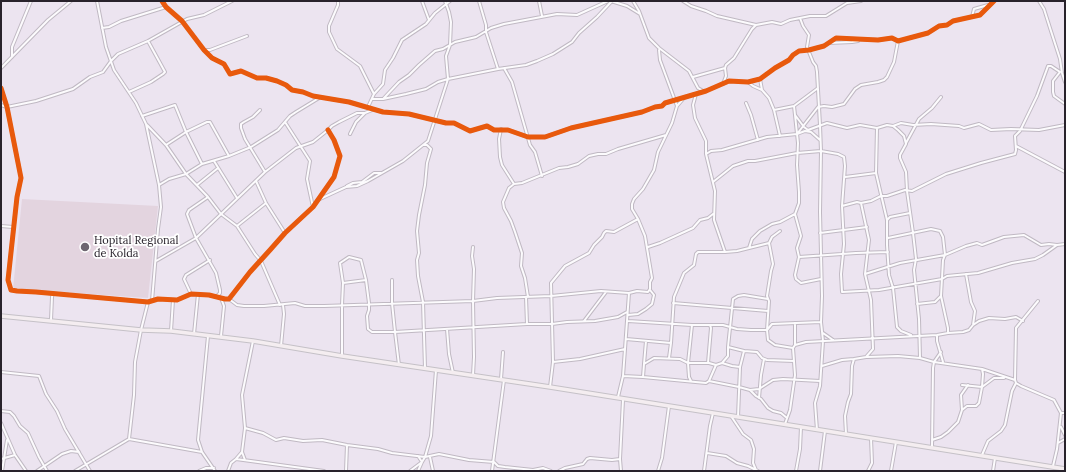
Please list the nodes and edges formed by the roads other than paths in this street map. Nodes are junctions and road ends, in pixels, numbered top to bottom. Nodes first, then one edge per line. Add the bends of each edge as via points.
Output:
1 (32, 1) edge
2 (70, 1) edge
3 (97, 1) edge
4 (162, 1) edge
5 (232, 1) edge
6 (338, 1) edge
7 (422, 1) edge
8 (445, 1) edge
9 (450, 1) edge
10 (479, 1) edge
11 (539, 1) edge
12 (611, 1) edge
13 (633, 1) edge
14 (683, 1) edge
15 (861, 1) edge
16 (994, 1) edge
17 (1039, 1) edge
18 (446, 4) junction
19 (989, 5) junction
20 (166, 7) junction
21 (640, 14) junction
22 (542, 16) junction
23 (972, 17) junction
24 (800, 18) junction
25 (429, 20) junction
26 (182, 21) junction
27 (756, 25) junction
28 (102, 28) junction
29 (486, 32) junction
30 (247, 36) dead end
31 (861, 40) junction
32 (148, 41) junction
33 (898, 41) junction
34 (828, 44) junction
35 (450, 45) junction
36 (659, 48) junction
37 (204, 50) junction
38 (809, 50) junction
39 (12, 58) junction
40 (111, 61) junction
41 (1, 68) edge
42 (504, 68) junction
43 (725, 68) junction
44 (498, 69) junction
45 (1060, 70) junction
46 (693, 77) junction
47 (760, 79) junction
48 (448, 80) junction
49 (748, 82) junction
50 (1065, 82) edge
51 (723, 84) junction
52 (1, 88) edge
53 (818, 88) junction
54 (762, 90) junction
55 (703, 91) junction
56 (129, 92) junction
57 (696, 93) junction
58 (374, 94) junction
59 (685, 97) junction
60 (941, 97) dead end
61 (320, 98) junction
62 (372, 99) junction
63 (383, 99) junction
64 (674, 100) junction
65 (746, 103) dead end
66 (1065, 104) edge
67 (1, 105) edge
68 (677, 106) junction
69 (794, 106) junction
70 (7, 107) junction
71 (368, 107) junction
72 (818, 108) junction
73 (373, 109) junction
74 (260, 110) dead end
75 (774, 110) junction
76 (365, 113) junction
77 (795, 115) junction
78 (142, 116) junction
79 (436, 120) junction
80 (285, 122) junction
81 (146, 124) junction
82 (820, 125) junction
83 (915, 125) junction
84 (1065, 125) edge
85 (893, 126) junction
86 (804, 127) junction
87 (877, 128) junction
88 (501, 129) junction
89 (328, 130) junction
90 (808, 130) junction
91 (1020, 130) junction
92 (186, 132) junction
93 (811, 132) junction
94 (350, 134) dead end
95 (797, 134) junction
96 (666, 135) junction
97 (780, 136) junction
98 (528, 137) junction
99 (758, 140) junction
100 (821, 141) junction
101 (906, 144) junction
102 (166, 145) junction
103 (424, 145) junction
104 (300, 146) junction
105 (1016, 146) junction
106 (251, 147) junction
107 (821, 151) junction
108 (797, 153) junction
109 (706, 154) junction
110 (229, 156) junction
111 (214, 160) junction
112 (202, 164) junction
113 (218, 168) junction
114 (265, 172) junction
115 (1065, 172) edge
116 (876, 173) junction
117 (186, 174) junction
118 (542, 176) junction
119 (845, 177) junction
120 (256, 181) junction
121 (713, 182) junction
122 (514, 184) junction
123 (159, 185) junction
124 (197, 185) junction
125 (907, 191) junction
126 (881, 196) junction
127 (208, 197) junction
128 (237, 198) junction
129 (319, 200) junction
130 (266, 203) junction
131 (861, 203) junction
132 (842, 206) junction
133 (313, 207) junction
134 (911, 213) junction
135 (221, 214) junction
136 (714, 214) junction
137 (795, 214) junction
138 (638, 219) junction
139 (887, 220) junction
140 (1, 226) edge
141 (237, 226) junction
142 (867, 227) junction
143 (13, 228) junction
144 (844, 230) junction
145 (780, 231) dead end
146 (285, 233) junction
147 (820, 233) junction
148 (913, 233) junction
149 (196, 238) junction
150 (888, 238) junction
151 (769, 242) junction
152 (1065, 244) edge
153 (1057, 245) junction
154 (473, 247) dead end
155 (647, 248) junction
156 (749, 248) junction
157 (725, 252) junction
158 (868, 252) junction
159 (888, 252) junction
160 (842, 254) junction
161 (821, 255) junction
162 (945, 255) junction
163 (799, 257) junction
164 (916, 259) junction
165 (210, 260) junction
166 (156, 261) junction
167 (261, 261) junction
168 (889, 266) junction
169 (865, 274) junction
170 (966, 274) junction
171 (821, 279) junction
172 (942, 279) junction
173 (366, 280) junction
174 (392, 280) dead end
175 (343, 283) junction
176 (915, 283) junction
177 (893, 288) junction
178 (650, 289) junction
179 (869, 290) junction
180 (606, 292) junction
181 (53, 293) junction
182 (629, 293) junction
183 (191, 294) junction
184 (198, 294) junction
185 (551, 296) junction
186 (941, 296) junction
187 (216, 297) junction
188 (527, 297) junction
189 (221, 298) junction
190 (229, 299) junction
191 (768, 299) junction
192 (173, 300) junction
193 (152, 301) junction
194 (472, 301) junction
195 (1038, 301) dead end
196 (148, 302) junction
197 (423, 302) junction
198 (369, 303) junction
199 (392, 303) junction
200 (673, 303) junction
201 (917, 304) junction
202 (282, 305) junction
203 (342, 305) junction
204 (731, 308) junction
205 (768, 311) junction
206 (627, 313) junction
207 (1, 316) edge
208 (51, 321) junction
209 (628, 321) junction
210 (1023, 321) junction
211 (584, 322) junction
212 (821, 322) junction
213 (672, 323) junction
214 (795, 323) junction
215 (527, 324) junction
216 (552, 324) junction
217 (692, 325) junction
218 (974, 325) junction
219 (710, 326) junction
220 (473, 327) junction
221 (731, 327) junction
222 (447, 329) junction
223 (141, 330) junction
224 (423, 330) junction
225 (767, 330) junction
226 (171, 331) junction
227 (395, 332) junction
228 (823, 333) junction
229 (948, 333) junction
230 (194, 334) junction
231 (919, 335) junction
232 (937, 335) junction
233 (208, 336) junction
234 (912, 336) junction
235 (221, 337) junction
236 (873, 338) junction
237 (626, 339) junction
238 (253, 341) junction
239 (646, 341) junction
240 (823, 341) junction
241 (833, 341) junction
242 (670, 343) junction
243 (281, 346) junction
244 (728, 347) junction
245 (794, 347) junction
246 (625, 349) junction
247 (744, 351) junction
248 (503, 352) dead end
249 (941, 352) junction
250 (342, 356) junction
251 (866, 357) junction
252 (669, 358) junction
253 (920, 358) junction
254 (764, 359) junction
255 (854, 359) junction
256 (794, 361) junction
257 (553, 362) junction
258 (934, 362) junction
259 (943, 362) junction
260 (688, 363) junction
261 (708, 363) junction
262 (722, 363) junction
263 (644, 364) junction
264 (399, 365) junction
265 (716, 365) junction
266 (822, 366) junction
267 (740, 367) junction
268 (425, 368) junction
269 (982, 369) junction
270 (436, 370) junction
271 (1, 372) edge
272 (453, 373) junction
273 (473, 376) junction
274 (623, 376) junction
275 (643, 377) junction
276 (794, 378) junction
277 (1005, 378) junction
278 (502, 380) junction
279 (691, 381) junction
280 (820, 381) junction
281 (709, 382) junction
282 (1016, 382) junction
283 (968, 385) junction
284 (982, 386) junction
285 (550, 387) junction
286 (739, 387) junction
287 (759, 389) junction
288 (750, 390) junction
289 (965, 391) junction
290 (618, 398) junction
291 (759, 398) junction
292 (623, 400) junction
293 (669, 406) junction
294 (962, 410) junction
295 (1, 411) edge
296 (713, 413) junction
297 (1061, 413) junction
298 (1065, 414) edge
299 (730, 415) junction
300 (738, 417) junction
301 (787, 418) junction
302 (1, 423) edge
303 (785, 425) junction
304 (1060, 426) junction
305 (801, 427) junction
306 (245, 428) junction
307 (817, 430) junction
308 (825, 431) junction
309 (846, 434) junction
310 (1065, 435) edge
311 (871, 438) junction
312 (8, 439) junction
313 (129, 439) junction
314 (1065, 439) edge
315 (932, 440) junction
316 (896, 442) junction
317 (1057, 444) junction
318 (346, 445) junction
319 (932, 447) junction
320 (79, 452) junction
321 (202, 452) junction
322 (242, 452) junction
323 (707, 453) junction
324 (15, 455) junction
325 (418, 455) junction
326 (982, 456) junction
327 (425, 457) junction
328 (430, 457) junction
329 (995, 458) junction
330 (2, 459) edge
331 (236, 459) junction
332 (620, 459) junction
333 (245, 460) junction
334 (422, 462) junction
335 (494, 462) junction
336 (86, 464) junction
337 (45, 467) junction
338 (214, 468) junction
339 (1054, 468) edge
340 (1065, 469) edge
341 (757, 470) edge
342 (2, 471) edge
343 (26, 471) edge
344 (37, 471) edge
345 (48, 471) edge
346 (75, 471) edge
347 (90, 471) edge
348 (199, 471) edge
349 (215, 471) edge
350 (228, 471) edge
351 (324, 471) edge
352 (346, 471) edge
353 (410, 471) edge
354 (418, 471) edge
355 (433, 471) edge
356 (492, 471) edge
357 (551, 471) edge
358 (559, 471) edge
359 (621, 471) edge
360 (658, 471) edge
361 (704, 471) edge
362 (796, 471) edge
363 (820, 471) edge
364 (868, 471) edge
365 (891, 471) edge
366 (992, 471) edge

1 - 39 street via 12,47
2 - 39 street
3 - 28 street
4 - 20 street
5 - 26 street via 204,15
6 - 58 street via 329,32 337,49 360,66
7 - 25 street
8 - 18 street
9 - 18 street
10 - 29 street
11 - 22 street
12 - 21 street
12 - 22 street via 576,15
12 - 42 street via 565,47 526,65
13 - 21 street
14 - 27 street via 717,16
15 - 24 street via 847,3 826,16
16 - 19 street
17 - 45 street via 1060,59
18 - 25 street
18 - 35 street via 451,22
19 - 23 street via 980,15
19 - 23 street via 974,9
20 - 26 street
20 - 28 street
21 - 36 street via 649,38
22 - 29 street via 504,24
23 - 33 street via 953,21 928,33
24 - 27 street via 781,24 772,22
24 - 38 street via 809,35
25 - 58 street via 402,40 385,70 383,84
26 - 32 street
26 - 37 street
27 - 43 street
28 - 40 street
29 - 35 street via 476,38
29 - 44 street
30 - 37 street
31 - 33 street via 892,38
31 - 34 street
31 - 34 street via 836,38
32 - 40 street via 118,54
32 - 56 street via 165,72
33 - 72 street via 894,62 884,80 861,85 844,104
34 - 38 street
35 - 48 street via 446,56
35 - 63 street via 435,51
36 - 46 street
36 - 64 street via 660,60
37 - 61 street via 224,64 230,74 246,72 257,78 277,81 292,90
38 - 47 street via 799,51
38 - 53 street via 816,66
39 - 41 street
40 - 56 street
40 - 70 street via 103,72 90,77 73,89
42 - 44 street
42 - 98 street via 512,82
43 - 46 street
43 - 51 street
44 - 48 street
45 - 50 street
45 - 66 street via 1053,81 1053,92 1054,96
45 - 91 street via 1048,66
46 - 55 street via 698,88
47 - 49 street
47 - 54 street
48 - 63 street via 426,89
48 - 79 street
49 - 51 street
49 - 54 street
51 - 55 street
52 - 70 street
53 - 69 street
53 - 72 street
54 - 75 street
55 - 57 street
56 - 78 street
57 - 59 street
57 - 109 street via 693,105 706,141
58 - 62 street
59 - 64 street
59 - 68 street
60 - 83 street
61 - 71 street
61 - 80 street via 290,116
62 - 63 street
62 - 71 street
64 - 68 street
64 - 98 street via 642,112 570,128 545,137
65 - 99 street
67 - 70 street
68 - 96 street
69 - 75 street
69 - 77 street
70 - 143 street via 21,178
71 - 73 street
72 - 82 street
72 - 86 street
73 - 76 street
73 - 79 street
74 - 106 street via 241,124 245,139
75 - 97 street
76 - 89 street via 357,113
76 - 94 street via 356,122
77 - 86 street
77 - 95 street
78 - 81 street
78 - 92 street via 175,105
79 - 88 street via 454,123 470,131 487,126 494,130
79 - 103 street
80 - 104 street
80 - 106 street via 278,130
81 - 102 street
81 - 123 street
82 - 87 street via 848,128 860,125
82 - 90 street
82 - 100 street
83 - 85 street via 902,123
83 - 91 street via 964,128 979,124 991,130
83 - 101 street
84 - 91 street via 1039,130
85 - 87 street
85 - 101 street via 904,136
86 - 90 street
86 - 95 street
87 - 116 street
88 - 98 street
88 - 122 street via 498,139 500,157
89 - 104 street via 314,142
89 - 129 street via 340,156 334,177
90 - 93 street
91 - 105 street via 1015,136
92 - 102 street
92 - 110 street via 210,122
92 - 112 street
93 - 95 street
93 - 100 street
95 - 97 street
95 - 108 street
96 - 118 street via 606,154 589,156 578,164 559,168
96 - 138 street via 649,178 634,198 632,209
97 - 99 street
98 - 118 street
99 - 109 street
100 - 107 street
101 - 125 street via 900,155 906,172
102 - 117 street
103 - 129 street via 382,173 357,186 346,187
103 - 197 street via 431,149 417,231 418,276
104 - 114 street
104 - 133 street via 310,161 307,179
105 - 115 street
105 - 125 street via 1015,154 946,174
106 - 110 street
106 - 114 street
107 - 108 street
107 - 119 street via 844,157
107 - 147 street
108 - 121 street via 739,163
108 - 137 street via 800,192
109 - 121 street
110 - 111 street
111 - 112 street
111 - 113 street
112 - 117 street
113 - 124 street
113 - 128 street
114 - 120 street
116 - 119 street
116 - 126 street
117 - 123 street via 168,179
117 - 124 street
118 - 122 street via 522,184
119 - 132 street
120 - 128 street
120 - 130 street
121 - 136 street
122 - 188 street via 509,188 503,202 522,253 521,266
123 - 166 street via 161,207
124 - 127 street
125 - 126 street
125 - 134 street
126 - 131 street
126 - 139 street
127 - 135 street
127 - 149 street via 187,214
128 - 135 street
129 - 133 street
130 - 141 street
130 - 146 street
131 - 132 street
131 - 142 street
132 - 144 street
133 - 146 street
134 - 139 street via 890,217
134 - 148 street
135 - 141 street
135 - 149 street
136 - 155 street via 700,220 693,228
136 - 157 street
137 - 156 street via 760,231 752,239
137 - 163 street via 801,236 797,248
138 - 155 street
138 - 185 street via 614,232 606,231 589,252 565,266 551,283
139 - 150 street
140 - 143 street
141 - 167 street
142 - 144 street
142 - 158 street via 870,240
143 - 181 street via 8,280 11,290
144 - 147 street
144 - 160 street
145 - 151 street
146 - 167 street
147 - 161 street
148 - 150 street
148 - 162 street via 931,229 940,231
148 - 164 street
149 - 165 street
149 - 166 street
150 - 159 street
151 - 156 street
151 - 191 street via 773,264
152 - 153 street
153 - 162 street via 1041,244 1024,235 1004,237 982,245 977,243
153 - 170 street via 1035,259
154 - 194 street
155 - 178 street via 652,278
156 - 157 street
157 - 200 street via 698,252 694,266 684,274
158 - 159 street
158 - 160 street
158 - 169 street
159 - 168 street
160 - 161 street
160 - 179 street via 842,292
161 - 163 street
161 - 171 street
162 - 164 street
162 - 172 street
163 - 171 street via 796,279 801,283
164 - 168 street
164 - 176 street
165 - 183 street via 186,275 184,279
165 - 187 street via 220,290
166 - 193 street
167 - 190 street
167 - 202 street
168 - 169 street
168 - 177 street
169 - 179 street
170 - 172 street
170 - 218 street via 975,311
171 - 212 street
172 - 176 street
172 - 186 street
173 - 175 street
173 - 175 street via 361,260 349,257 340,263
173 - 198 street
174 - 199 street
175 - 203 street
176 - 177 street
176 - 201 street
177 - 179 street
177 - 234 street via 897,327
178 - 182 street via 648,292
178 - 206 street via 654,295 652,304 638,314
179 - 236 street
180 - 182 street
180 - 185 street
180 - 211 street
181 - 196 street
181 - 208 street
182 - 206 street
183 - 184 street
183 - 192 street
184 - 187 street
184 - 230 street
185 - 188 street
185 - 216 street
186 - 201 street via 935,302
186 - 229 street
187 - 189 street
188 - 194 street
188 - 215 street
189 - 190 street
189 - 235 street via 224,306
190 - 202 street via 237,305 244,306
191 - 204 street via 738,296 733,299
191 - 205 street
192 - 193 street
192 - 226 street
193 - 196 street
194 - 197 street
194 - 220 street
195 - 210 street
196 - 223 street
197 - 199 street
197 - 224 street
198 - 199 street
198 - 203 street
198 - 227 street via 369,330
199 - 227 street
200 - 204 street
200 - 213 street
201 - 231 street
202 - 203 street
202 - 243 street via 284,314
203 - 250 street
204 - 205 street
204 - 221 street
205 - 225 street
206 - 209 street
206 - 211 street via 618,317
207 - 208 main road
208 - 223 main road
209 - 213 street
209 - 237 street
210 - 218 street via 1016,317 989,318
210 - 282 street via 1016,328
211 - 216 street
212 - 214 street
212 - 228 street
213 - 217 street
213 - 242 street
214 - 225 street via 772,324
214 - 245 street
215 - 216 street
215 - 220 street
216 - 257 street
217 - 219 street
217 - 260 street
218 - 229 street via 970,330
219 - 221 street
219 - 261 street
220 - 222 street
220 - 273 street
221 - 225 street
221 - 244 street
222 - 224 street
222 - 272 street
223 - 226 main road
223 - 313 street via 135,362
224 - 227 street
224 - 268 street
225 - 245 street via 768,340 775,345
226 - 230 main road
227 - 264 street
228 - 240 street
228 - 241 street
229 - 232 street
230 - 233 main road
231 - 232 street
231 - 234 street
231 - 253 street
232 - 249 street
233 - 235 main road
233 - 321 street via 198,440
234 - 236 street
235 - 238 main road
236 - 241 street
236 - 251 street via 873,349
237 - 239 street
237 - 246 street
238 - 243 main road
238 - 306 street via 242,395
239 - 242 street
239 - 263 street
240 - 241 street
240 - 245 street via 806,342
240 - 266 street
242 - 252 street
243 - 250 main road
244 - 247 street
244 - 262 street via 728,356
245 - 256 street
246 - 257 street
246 - 274 street
247 - 254 street via 757,352
247 - 267 street
248 - 278 street
249 - 258 street
249 - 259 street
250 - 264 main road
251 - 253 street
251 - 255 street
252 - 260 street
252 - 263 street via 654,358
253 - 258 street
254 - 256 street
254 - 287 street
255 - 266 street
255 - 309 street
256 - 276 street
257 - 285 street
258 - 259 street
258 - 315 street
259 - 269 street
260 - 261 street
260 - 279 street
261 - 265 street
262 - 265 street
262 - 267 street
263 - 275 street
264 - 268 main road
265 - 281 street
266 - 280 street
267 - 286 street
268 - 270 main road
269 - 277 street
269 - 284 street
270 - 272 main road
270 - 327 street via 431,436
271 - 320 street via 40,376 46,394
272 - 273 main road
273 - 278 main road
274 - 275 street
274 - 290 street
275 - 279 street
276 - 280 street
276 - 287 street via 774,380
276 - 301 street
277 - 282 street
277 - 284 street via 994,378
278 - 285 main road
278 - 335 street
279 - 281 street
280 - 307 street via 815,403
281 - 286 street
282 - 297 street via 1054,400
282 - 326 street via 1005,425 988,441
283 - 284 street
283 - 289 street
283 - 289 street via 962,385
284 - 294 street via 979,403
285 - 290 main road
286 - 288 street
286 - 300 street
287 - 288 street
287 - 291 street
288 - 291 street
289 - 294 street via 961,395
290 - 292 main road
291 - 301 street via 772,411
292 - 293 main road
292 - 332 street
293 - 296 main road
293 - 360 street
294 - 315 street via 958,422 948,432
295 - 337 street via 10,412 28,433
296 - 299 main road
296 - 323 street
297 - 298 street
297 - 304 street
299 - 300 main road
299 - 341 street via 751,440 754,448 753,462
300 - 303 main road
301 - 303 street
302 - 312 street
303 - 305 main road
304 - 310 street
304 - 317 street
305 - 307 main road
305 - 362 street
306 - 318 street via 276,440 322,440
306 - 322 street
307 - 308 main road
308 - 309 main road
308 - 363 street
309 - 311 main road
311 - 316 main road
311 - 364 street via 872,463
312 - 324 street
312 - 330 street
313 - 321 street
313 - 336 street
314 - 317 street
315 - 319 street
316 - 319 main road
316 - 365 street
317 - 339 street
318 - 325 street
318 - 352 street
319 - 326 main road
320 - 336 street
320 - 337 street via 62,454
321 - 338 street
322 - 331 street
322 - 333 street
323 - 341 street via 726,456
323 - 361 street
324 - 330 street
324 - 343 street
325 - 327 street
325 - 334 street
326 - 329 main road
327 - 328 street
327 - 334 street
328 - 335 street via 439,454
328 - 355 street
329 - 339 main road
329 - 366 street
330 - 342 street
331 - 333 street
331 - 350 street
332 - 358 street via 590,458 583,464
332 - 359 street
333 - 351 street
334 - 353 street
334 - 354 street
335 - 356 street
335 - 357 street via 498,466 533,470 543,468
336 - 346 street
336 - 347 street
337 - 344 street
337 - 345 street
338 - 348 street
338 - 349 street
339 - 340 main road

